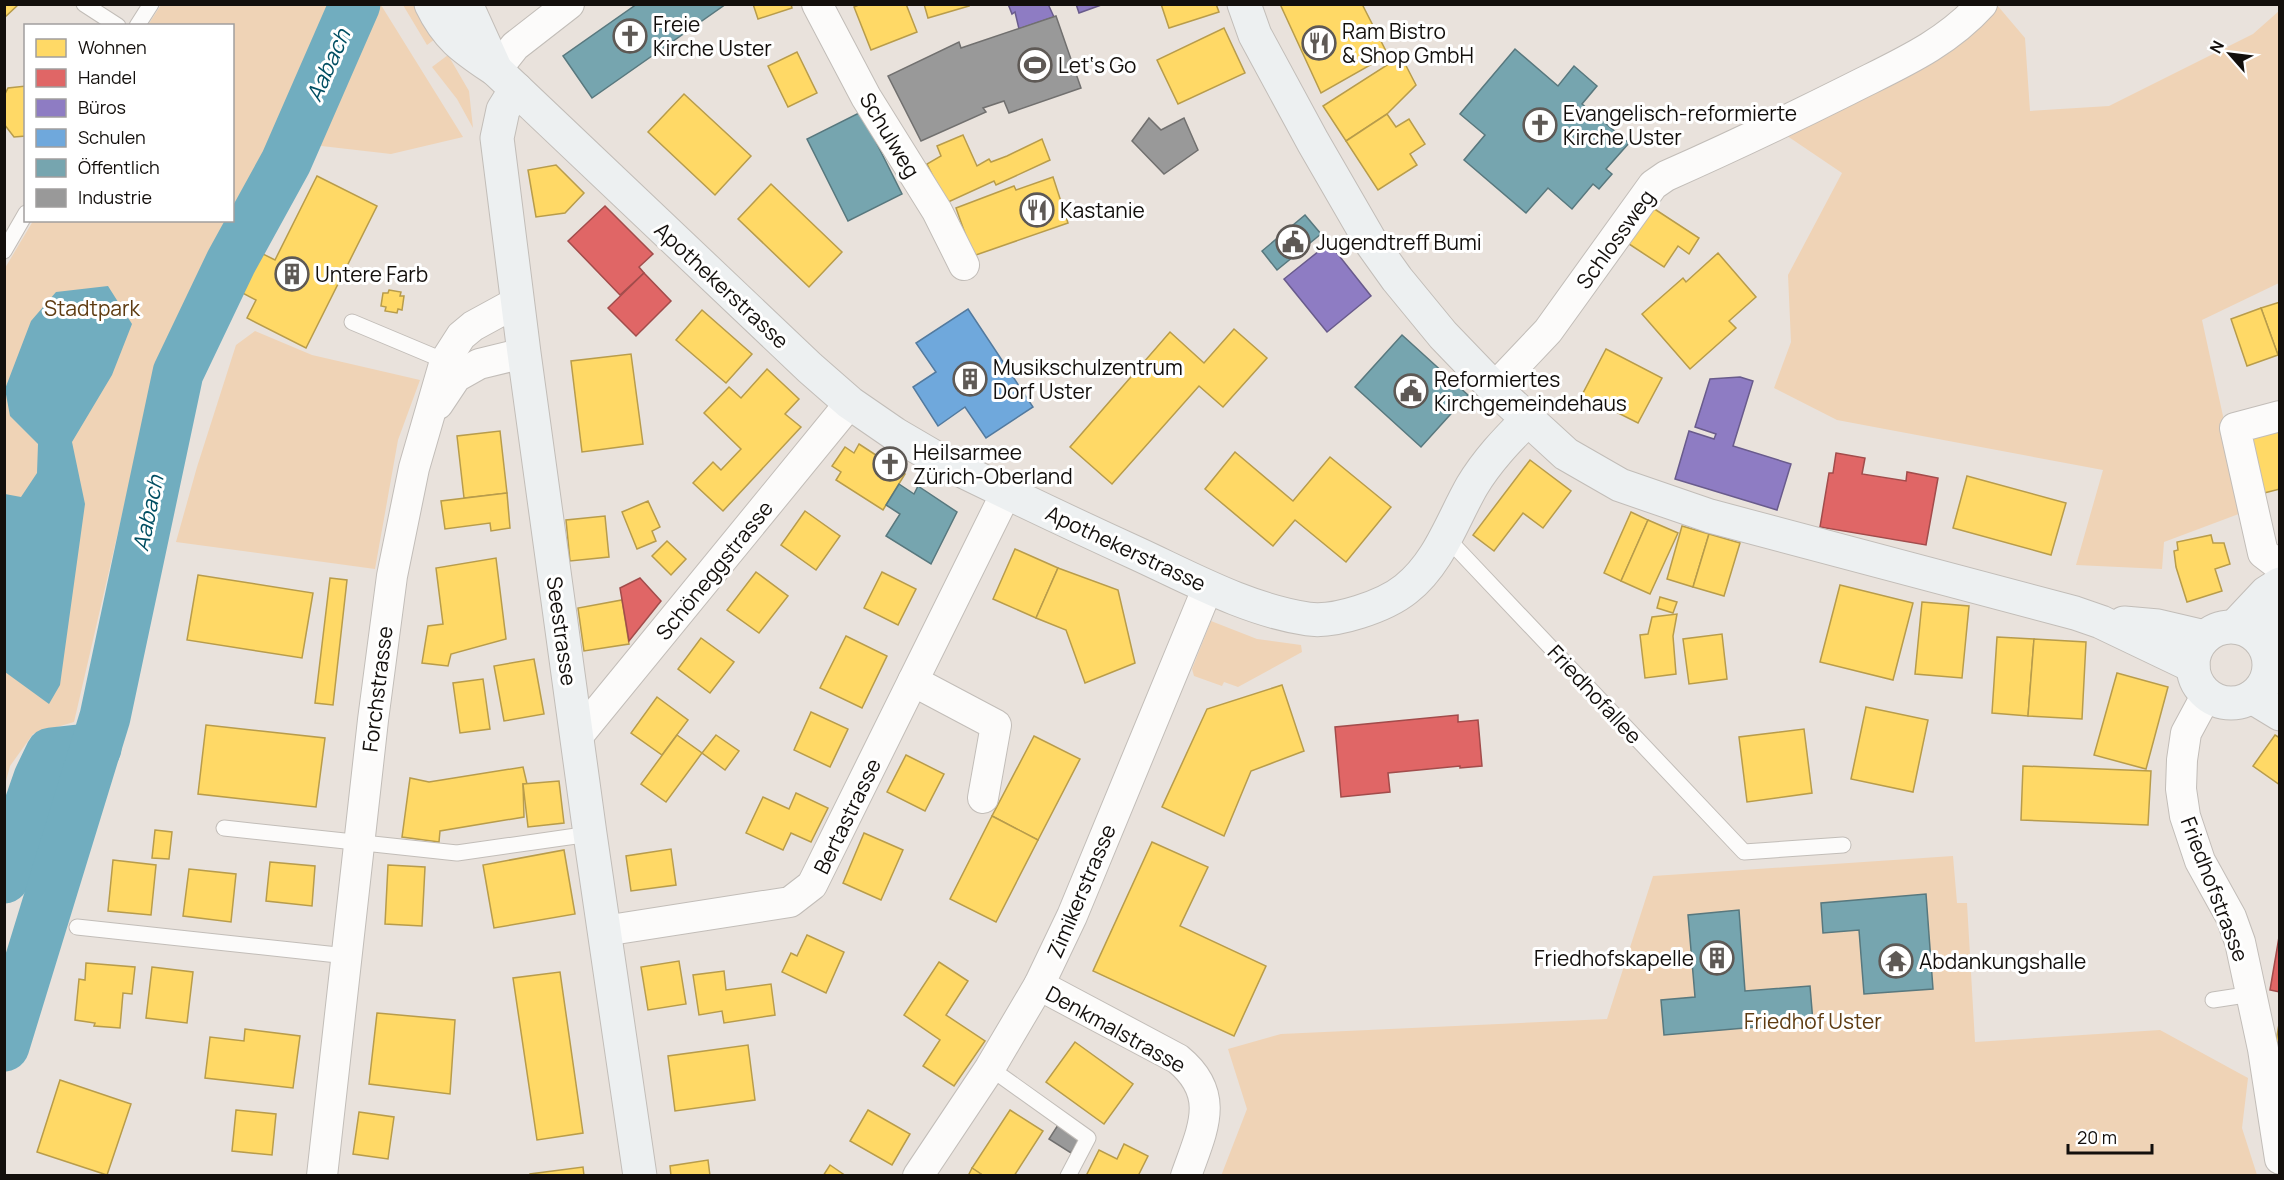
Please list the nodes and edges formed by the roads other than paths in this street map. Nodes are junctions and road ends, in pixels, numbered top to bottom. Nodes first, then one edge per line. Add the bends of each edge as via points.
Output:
1 (84, 4) edge
2 (151, 4) edge
3 (431, 4) edge
4 (466, 4) edge
5 (569, 4) edge
6 (817, 4) edge
7 (1244, 4) edge
8 (1982, 4) edge
9 (115, 24) edge
10 (138, 24) edge
11 (506, 80) junction
12 (24, 215) edge
13 (8, 231) edge
14 (4, 251) edge
15 (964, 265) dead end
16 (517, 302) junction
17 (352, 322) dead end
18 (524, 353) junction
19 (445, 361) junction
20 (1494, 388) junction
21 (850, 403) junction
22 (2280, 417) edge
23 (1527, 420) junction
24 (425, 424) junction
25 (1006, 493) junction
26 (1446, 537) junction
27 (2280, 566) edge
28 (2280, 584) edge
29 (1208, 587) junction
30 (2210, 656) junction
31 (2269, 663) edge
32 (913, 681) junction
33 (2280, 714) edge
34 (577, 737) junction
35 (982, 798) dead end
36 (224, 828) dead end
37 (590, 834) junction
38 (358, 843) junction
39 (1843, 845) dead end
40 (77, 927) dead end
41 (604, 931) junction
42 (347, 956) junction
43 (1039, 985) junction
44 (2252, 994) junction
45 (2213, 1000) dead end
46 (990, 1068) junction
47 (2275, 1103) edge
48 (2280, 1159) edge
49 (322, 1176) edge
50 (640, 1176) edge
51 (918, 1176) edge
52 (1068, 1176) edge
53 (1186, 1176) edge

1 - 9 lane
2 - 10 lane
3 - 11 street via 448,34
4 - 11 street
5 - 11 street via 516,46
6 - 15 street, Schulweg
7 - 20 street via 1273,70 1372,244 1415,303
8 - 20 street, Schlossweg via 1929,50 1653,185 1548,331
11 - 16 street, Seestrasse via 497,138
11 - 21 street, Apothekerstrasse
12 - 13 lane
13 - 14 lane
16 - 18 street, Seestrasse
16 - 19 street, Forchstrasse via 473,326 461,336
17 - 19 lane
18 - 24 street, Forchstrasse via 479,364 456,377
18 - 34 street, Seestrasse
19 - 24 street, Forchstrasse
20 - 23 street
21 - 25 street, Apothekerstrasse via 936,458
21 - 34 street, Schöneggstrasse
22 - 27 street via 2235,428 2264,553
23 - 26 street, Apothekerstrasse via 1492,455
23 - 30 street via 1566,453 1620,485 1710,516 2101,622 2158,626
24 - 38 street, Forchstrasse via 392,576
25 - 29 street, Apothekerstrasse
25 - 32 street, Bertastrasse
26 - 29 street, Apothekerstrasse via 1433,559 1406,589 1361,612 1310,620 1272,611
26 - 39 lane, Friedhofallee via 1744,852
28 - 30 street via 2266,593
29 - 43 street, Zimikerstrasse via 1072,916
30 - 31 street via 2245,629 2255,634
30 - 31 street via 2217,701 2229,703 2241,702
30 - 44 street, Friedhofstrasse via 2186,732 2182,798 2200,861 2240,942
31 - 33 street
32 - 35 street via 996,725
32 - 41 street, Bertastrasse via 812,885 790,902
34 - 37 street, Seestrasse
36 - 38 lane
37 - 38 lane via 457,854
37 - 41 street, Seestrasse
38 - 42 street, Forchstrasse
40 - 42 lane
41 - 50 street, Seestrasse
42 - 49 street, Forchstrasse
43 - 46 street, Zimikerstrasse
43 - 53 street, Denkmalstrasse via 1178,1059 1192,1071 1202,1086 1205,1104 1203,1126
44 - 45 lane
44 - 47 street, Friedhofstrasse
46 - 51 street, Zimikerstrasse
46 - 52 lane via 1088,1138
47 - 48 street, Friedhofstrasse

